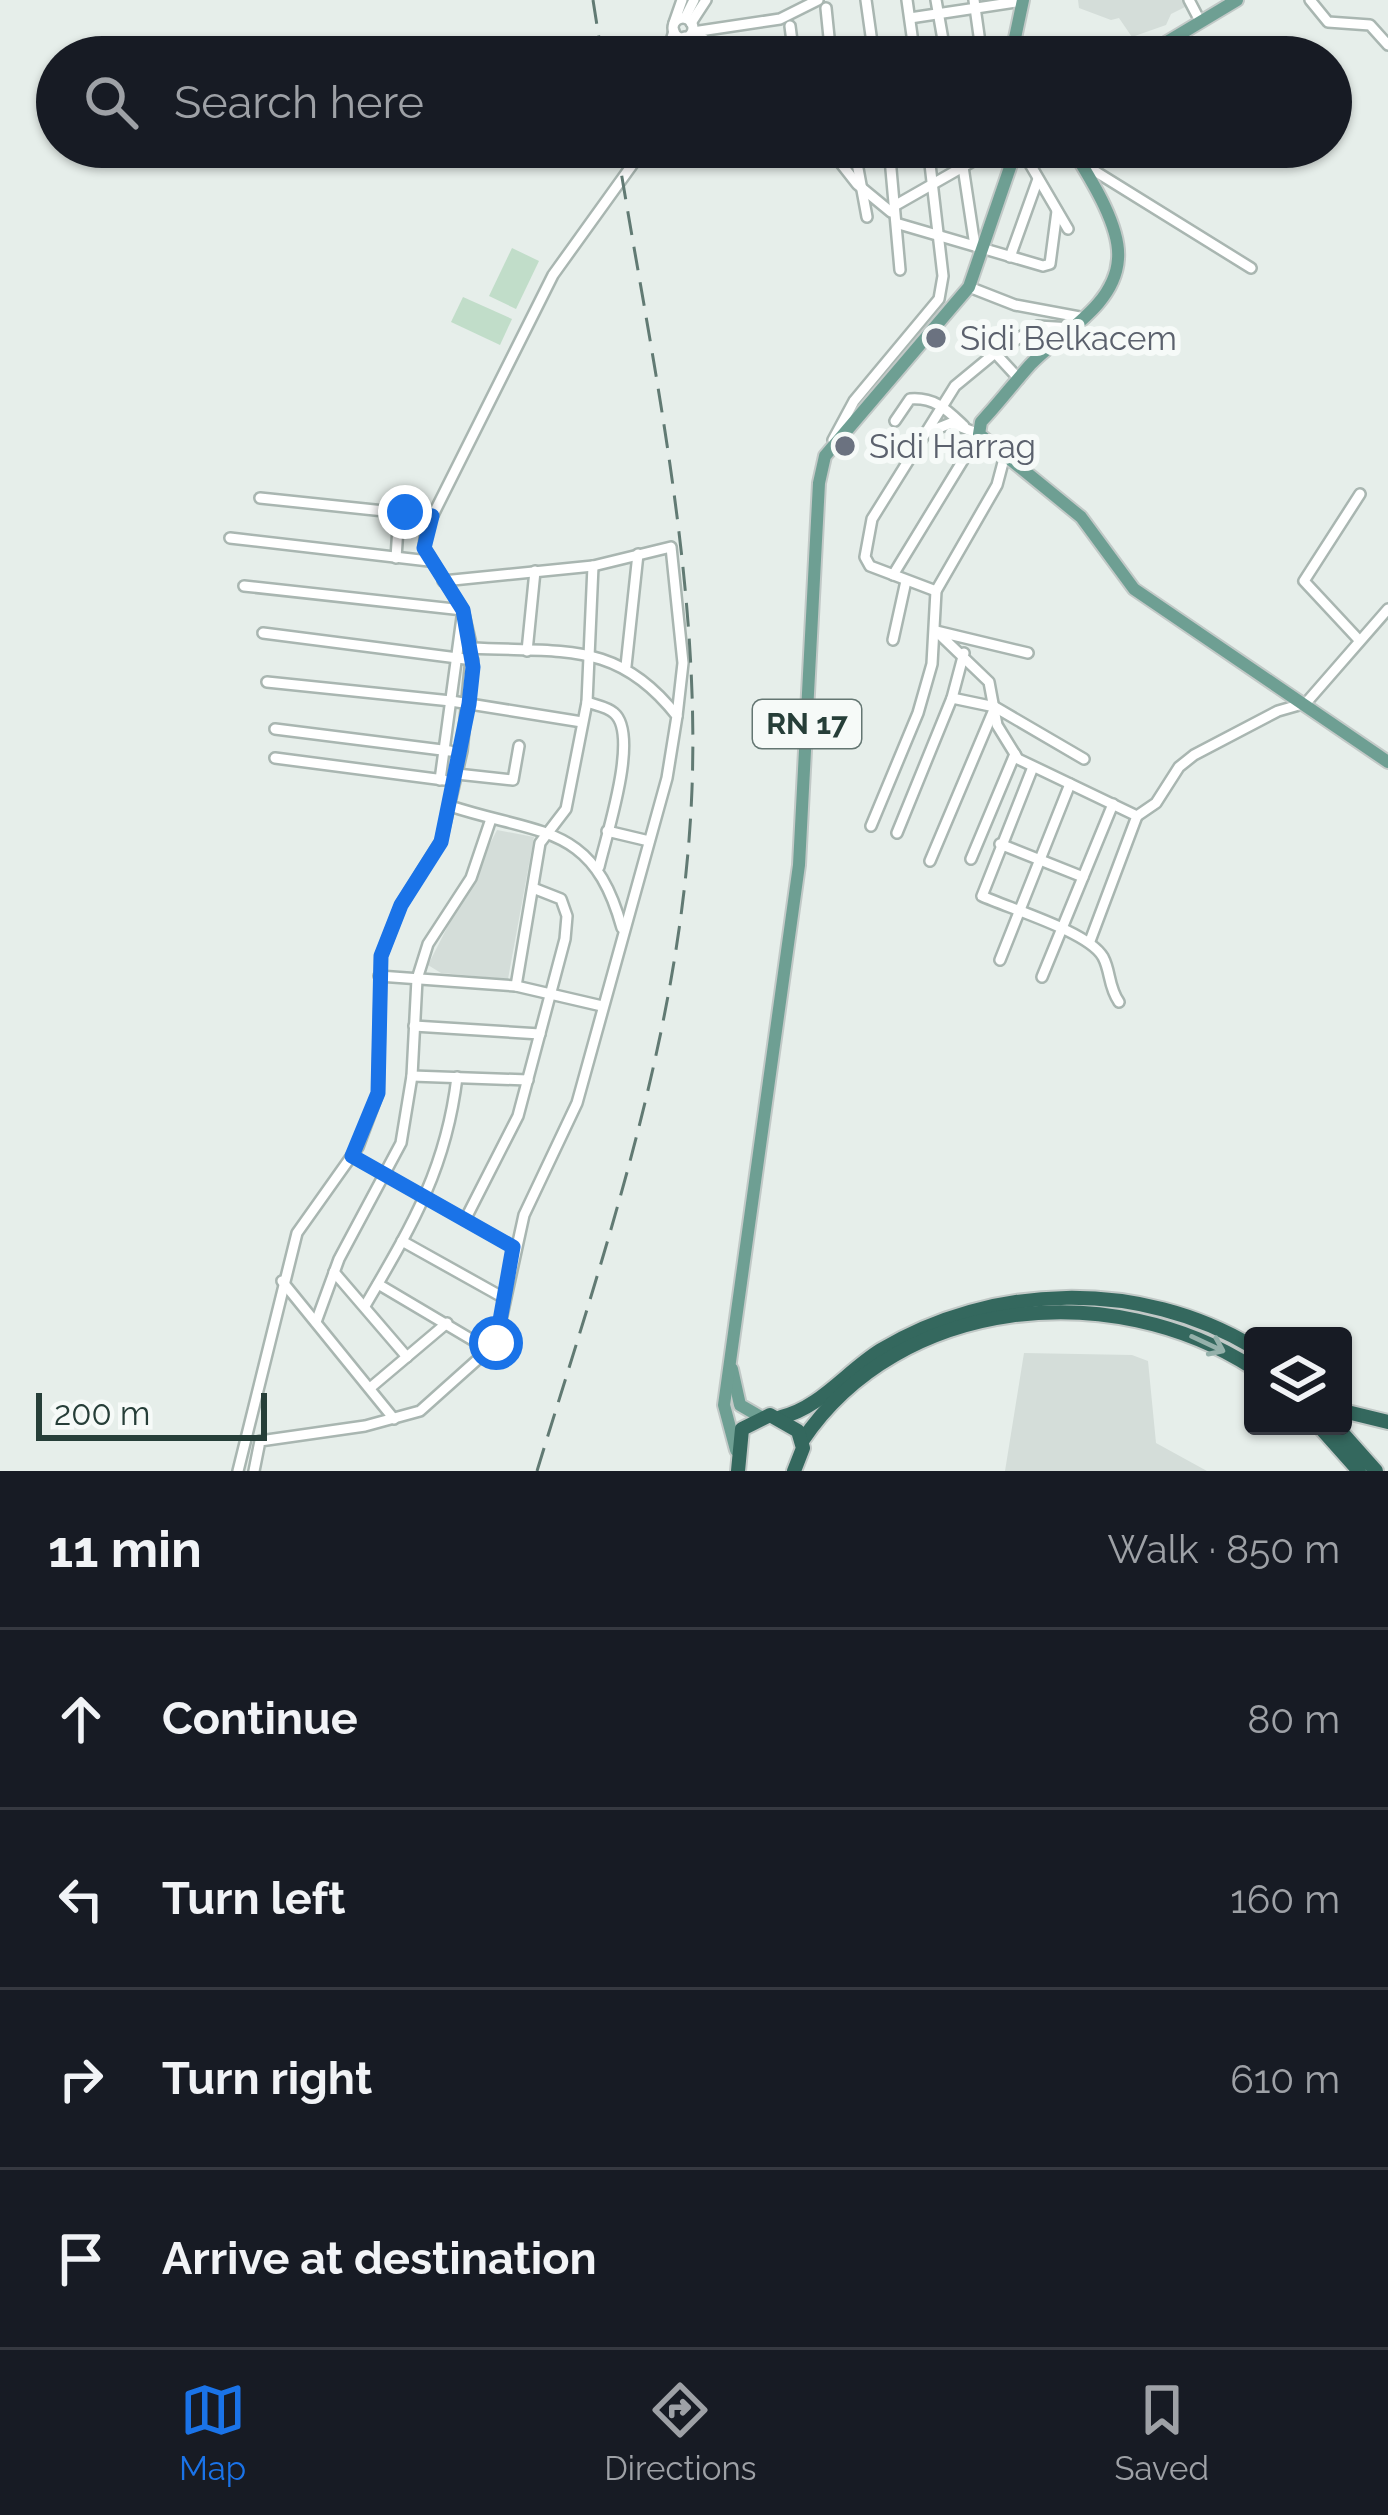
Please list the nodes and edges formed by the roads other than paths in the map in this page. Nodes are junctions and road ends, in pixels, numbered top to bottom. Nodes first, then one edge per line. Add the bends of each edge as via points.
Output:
1 (682, 0) edge
2 (694, 0) edge
3 (706, 0) edge
4 (866, 0) edge
5 (907, 0) edge
6 (936, 0) edge
7 (1023, 0) edge
8 (1189, 0) edge
9 (1237, 0) edge
10 (1310, 0) edge
11 (822, 4) edge
12 (975, 5) edge
13 (938, 14) junction
14 (910, 18) junction
15 (1200, 21) junction
16 (790, 26) dead end
17 (684, 28) junction
18 (679, 36) edge
19 (682, 36) edge
20 (697, 36) edge
21 (791, 36) edge
22 (827, 36) edge
23 (871, 36) edge
24 (912, 36) edge
25 (942, 36) edge
26 (979, 36) edge
27 (1015, 36) edge
28 (1176, 36) edge
29 (1388, 45) edge
30 (630, 168) edge
31 (844, 168) edge
32 (856, 168) edge
33 (891, 168) edge
34 (930, 168) edge
35 (957, 168) edge
36 (964, 168) edge
37 (1007, 168) edge
38 (1032, 168) edge
39 (1083, 168) edge
40 (1089, 168) edge
41 (1038, 178) junction
42 (857, 184) junction
43 (932, 184) junction
44 (894, 209) junction
45 (1058, 211) junction
46 (867, 218) dead end
47 (899, 224) junction
48 (1068, 229) dead end
49 (939, 237) junction
50 (979, 248) junction
51 (1010, 257) junction
52 (1251, 268) dead end
53 (900, 270) dead end
54 (969, 287) junction
55 (1084, 318) junction
56 (1072, 328) junction
57 (994, 353) junction
58 (1019, 379) junction
59 (941, 404) junction
60 (895, 421) dead end
61 (930, 431) junction
62 (973, 431) junction
63 (1005, 455) junction
64 (825, 456) junction
65 (1360, 494) dead end
66 (260, 498) dead end
67 (399, 512) junction
68 (432, 516) junction
69 (230, 538) dead end
70 (638, 554) junction
71 (396, 558) junction
72 (429, 561) junction
73 (593, 566) junction
74 (535, 571) junction
75 (893, 575) junction
76 (443, 581) junction
77 (906, 581) junction
78 (244, 586) dead end
79 (936, 591) junction
80 (463, 610) junction
81 (1388, 610) edge
82 (936, 631) junction
83 (263, 633) dead end
84 (893, 640) dead end
85 (1359, 640) junction
86 (527, 651) junction
87 (964, 653) junction
88 (1028, 653) dead end
89 (472, 654) junction
90 (454, 656) junction
91 (592, 656) junction
92 (626, 666) junction
93 (267, 682) dead end
94 (952, 698) junction
95 (451, 701) junction
96 (587, 702) junction
97 (1306, 703) junction
98 (469, 704) junction
99 (995, 707) junction
100 (676, 716) junction
101 (582, 722) junction
102 (1025, 727) junction
103 (275, 729) dead end
104 (518, 746) dead end
105 (1012, 750) junction
106 (446, 751) junction
107 (462, 751) junction
108 (275, 758) dead end
109 (1084, 759) dead end
110 (1388, 762) edge
111 (1033, 766) junction
112 (456, 778) junction
113 (440, 780) junction
114 (1070, 784) junction
115 (1113, 805) junction
116 (450, 806) junction
117 (1137, 815) junction
118 (491, 819) junction
119 (872, 826) dead end
120 (608, 831) junction
121 (897, 833) dead end
122 (544, 834) junction
123 (649, 841) junction
124 (1000, 844) junction
125 (971, 859) dead end
126 (1040, 859) junction
127 (930, 861) dead end
128 (599, 867) junction
129 (1084, 877) junction
130 (533, 888) junction
131 (1019, 912) junction
132 (622, 928) junction
133 (1061, 930) junction
134 (1090, 941) junction
135 (1000, 960) dead end
136 (379, 976) junction
137 (1042, 977) dead end
138 (417, 979) junction
139 (516, 986) junction
140 (554, 992) junction
141 (1119, 1002) dead end
142 (602, 1006) junction
143 (414, 1026) junction
144 (540, 1034) junction
145 (412, 1076) junction
146 (458, 1077) junction
147 (528, 1080) junction
148 (352, 1156) junction
149 (385, 1173) junction
150 (427, 1198) junction
151 (465, 1220) junction
152 (402, 1241) junction
153 (513, 1247) junction
154 (334, 1272) junction
155 (282, 1281) junction
156 (378, 1283) junction
157 (503, 1298) junction
158 (365, 1306) junction
159 (316, 1322) junction
160 (447, 1324) junction
161 (1244, 1342) edge
162 (491, 1351) junction
163 (406, 1357) junction
164 (730, 1358) junction
165 (1244, 1363) edge
166 (370, 1388) junction
167 (1352, 1413) edge
168 (759, 1416) junction
169 (781, 1417) junction
170 (394, 1419) junction
171 (1388, 1422) edge
172 (1327, 1435) edge
173 (1344, 1435) edge
174 (804, 1456) edge
175 (739, 1462) edge
176 (238, 1471) edge
177 (254, 1471) edge
178 (794, 1471) edge
179 (1359, 1471) edge
180 (1376, 1471) edge

1 - 17 street
2 - 17 street
3 - 17 street
4 - 23 street
5 - 14 street
6 - 13 street
7 - 12 street
7 - 27 main road
8 - 15 street
9 - 15 main road
10 - 29 street via 1328,22 1370,25
11 - 17 street via 780,19
11 - 22 street
12 - 13 street
12 - 26 street
13 - 14 street
13 - 25 street
14 - 24 street
15 - 28 main road
16 - 21 street
17 - 18 street
17 - 19 street
17 - 20 street
30 - 68 street via 553,275
31 - 42 street
32 - 42 street
33 - 44 street
34 - 43 street
35 - 43 street
36 - 50 street
37 - 50 main road
38 - 41 street
39 - 55 main road via 1118,259
40 - 52 street
41 - 45 street
41 - 51 street
42 - 44 street
42 - 46 street
43 - 44 street
43 - 49 street
44 - 47 street
45 - 48 street
45 - 51 street via 1050,264
47 - 49 street
47 - 53 street
49 - 50 street
49 - 64 street via 936,305 854,401
50 - 51 street
50 - 54 main road
54 - 55 street
54 - 64 main road
55 - 56 main road
56 - 57 street via 1038,326
56 - 58 main road
57 - 58 street
57 - 59 street
58 - 62 main road
59 - 60 street via 910,399
59 - 61 street
59 - 62 street
61 - 62 street via 951,423
61 - 75 street via 868,534 870,566
62 - 63 main road
62 - 75 street
63 - 79 street via 997,485
63 - 97 main road via 1082,517 1134,589
64 - 164 main road, RN 17 via 813,536 799,865
65 - 85 street via 1304,581
66 - 67 street
67 - 68 street
67 - 71 street
68 - 72 street
69 - 71 street
70 - 73 street
70 - 92 street
70 - 100 street via 673,549 683,664
71 - 72 street
72 - 76 street
73 - 74 street
73 - 91 street
74 - 76 street
74 - 86 street
75 - 77 street
76 - 80 street
77 - 79 street
77 - 84 street
78 - 80 street
79 - 82 street
80 - 89 street
80 - 90 street
81 - 85 street
82 - 87 street
82 - 88 street
82 - 119 street via 918,713
83 - 90 street
85 - 97 street
86 - 89 street
86 - 91 street
87 - 94 street
87 - 99 street via 989,682
89 - 90 street
89 - 98 street
90 - 95 street
91 - 92 street
91 - 96 street
92 - 100 street
93 - 95 street
94 - 99 street
94 - 121 street
95 - 98 street
95 - 106 street
96 - 101 street
96 - 120 street via 614,712 623,725
97 - 110 main road
97 - 117 street via 1194,755
98 - 101 street
98 - 107 street
99 - 102 street
99 - 105 street
99 - 127 street
100 - 123 street
101 - 122 street via 566,808
102 - 105 street
102 - 109 street
103 - 106 street
104 - 112 street via 513,780
105 - 111 street
105 - 125 street
106 - 107 street
106 - 113 street
107 - 112 street
108 - 113 street
111 - 114 street
111 - 124 street
112 - 113 street
112 - 116 street
114 - 115 street
114 - 126 street
115 - 117 street
115 - 129 street
116 - 118 street
116 - 136 street via 441,842 401,905
117 - 134 street
118 - 122 street
118 - 138 street via 471,878 428,944
120 - 123 street
120 - 128 street
122 - 128 street
122 - 130 street
123 - 132 street
124 - 126 street
124 - 131 street via 982,896
126 - 129 street
126 - 131 street
128 - 132 street
129 - 133 street
130 - 139 street
130 - 140 street via 561,899 567,916
131 - 133 street
131 - 135 street
132 - 142 street
133 - 134 street
133 - 137 street
134 - 141 street
136 - 138 street
136 - 148 street via 378,1093
138 - 139 street
138 - 143 street
139 - 140 street
140 - 142 street
140 - 144 street
142 - 153 street via 572,1116
143 - 144 street
143 - 145 street
144 - 147 street
145 - 146 street
145 - 149 street via 401,1143
146 - 147 street
146 - 150 street
147 - 151 street
148 - 149 street
148 - 155 street via 297,1234
149 - 150 street
149 - 154 street
150 - 151 street
150 - 152 street
151 - 153 street
152 - 156 street
152 - 157 street
153 - 157 street
154 - 158 street
154 - 159 street
155 - 159 street
155 - 176 street
156 - 158 street
156 - 160 street
157 - 162 street
158 - 163 street
159 - 166 street
160 - 162 street
160 - 163 street
161 - 169 highway via 1148,1307 1017,1300 902,1338 808,1407
162 - 170 street via 429,1406
163 - 166 street
164 - 168 main road, RN 17 via 740,1405
164 - 175 main road, RN 17 via 725,1418
174 -> 165 highway via 825,1409 889,1359 1006,1316 1123,1315 1205,1341
166 - 170 street
167 - 171 highway
168 - 169 highway
168 - 175 highway via 742,1429
169 - 174 highway
170 - 177 street via 260,1441
172 - 179 highway
173 - 180 highway
174 - 178 highway

